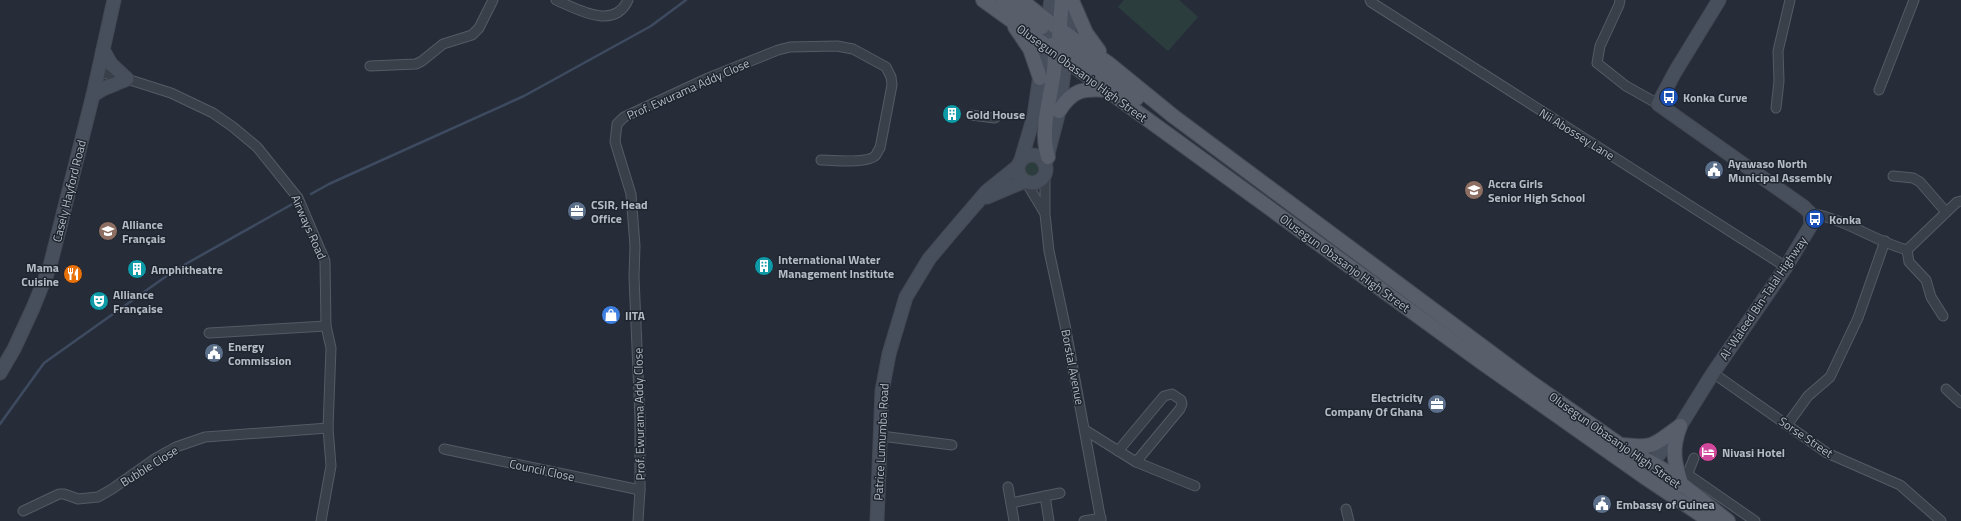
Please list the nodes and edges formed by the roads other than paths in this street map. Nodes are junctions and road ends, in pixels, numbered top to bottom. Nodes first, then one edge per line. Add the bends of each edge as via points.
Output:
1 (114, 0) edge
2 (494, 0) edge
3 (556, 0) edge
4 (628, 0) edge
5 (983, 0) edge
6 (1003, 0) edge
7 (1021, 0) edge
8 (1051, 0) edge
9 (1370, 0) edge
10 (1620, 0) edge
11 (1719, 0) edge
12 (1790, 0) edge
13 (1914, 0) edge
14 (1069, 1) edge
15 (1012, 22) junction
16 (1057, 40) junction
17 (103, 50) junction
18 (1108, 63) junction
19 (370, 66) dead end
20 (98, 72) junction
21 (127, 78) junction
22 (1040, 78) junction
23 (1107, 90) junction
24 (1879, 90) dead end
25 (93, 95) junction
26 (1658, 104) junction
27 (1776, 108) dead end
28 (1059, 111) junction
29 (970, 115) dead end
30 (1173, 116) junction
31 (995, 118) dead end
32 (821, 160) dead end
33 (1020, 163) junction
34 (1046, 165) junction
35 (1893, 176) dead end
36 (1025, 182) junction
37 (980, 200) junction
38 (1961, 201) edge
39 (1946, 212) junction
40 (1810, 213) junction
41 (1045, 214) junction
42 (1885, 241) junction
43 (1907, 250) junction
44 (1786, 267) junction
45 (1943, 316) dead end
46 (326, 326) junction
47 (209, 332) dead end
48 (0, 373) edge
49 (1713, 373) junction
50 (1946, 389) dead end
51 (1961, 403) edge
52 (1787, 425) junction
53 (1680, 426) junction
54 (328, 428) junction
55 (1085, 430) junction
56 (881, 436) junction
57 (1619, 444) junction
58 (952, 445) dead end
59 (444, 449) dead end
60 (1118, 451) junction
61 (1694, 458) dead end
62 (1136, 462) junction
63 (1652, 464) junction
64 (1643, 476) junction
65 (1008, 486) dead end
66 (1195, 486) dead end
67 (1682, 486) junction
68 (640, 490) junction
69 (1060, 493) dead end
70 (1045, 496) junction
71 (1010, 503) junction
72 (1346, 509) dead end
73 (23, 511) dead end
74 (1101, 520) edge
75 (321, 521) edge
76 (638, 521) edge
77 (877, 521) edge
78 (1014, 521) edge
79 (1049, 521) edge
80 (1084, 521) edge
81 (1349, 521) edge
82 (1710, 521) edge
83 (1728, 521) edge
84 (1755, 521) edge
85 (1941, 521) edge

1 - 17 street, Casely Hayford Road
2 - 19 street via 479,28 472,35 443,44 416,64
3 - 4 street via 595,16 606,16 618,12
5 - 15 main road, Olusegun Obasanjo High Street
6 - 16 main road
7 - 16 main road, Olusegun Obasanjo High Street
8 - 16 street
9 - 44 street, Nii Abossey Lane via 1522,100
10 - 26 street via 1600,46 1596,62 1626,86
11 - 26 street
12 - 27 street via 1778,51 1779,81
13 - 24 street
14 - 16 main road
14 - 18 main road via 1086,33
15 - 16 main road, Olusegun Obasanjo High Street
15 - 22 main road via 1030,49
16 - 18 main road, Olusegun Obasanjo High Street
16 - 22 street
16 - 23 main road, Olusegun Obasanjo High Street
16 - 28 street
16 - 30 main road via 1147,105
16 - 34 main road via 1045,130
17 - 20 street, Casely Hayford Road
17 - 21 street via 111,64
18 - 30 main road, Olusegun Obasanjo High Street
20 - 21 street, Airways Road
20 - 25 street, Casely Hayford Road
21 - 25 street
21 - 46 street, Airways Road via 171,93 212,113 257,146 280,174 298,198 325,261
22 - 33 street via 1034,116
23 - 28 main road via 1081,91 1071,95
23 - 64 main road, Olusegun Obasanjo High Street via 1484,364
25 - 48 street, Casely Hayford Road via 50,266 28,320
26 - 40 street via 1762,176
28 - 34 street
29 - 31 street
30 - 57 main road, Olusegun Obasanjo High Street via 1523,376
32 - 68 street, Prof. Ewurama Addy Close via 870,159 876,156 880,148 892,85 891,77 886,67 847,47 800,46 778,50 679,91 624,117 617,124 615,142 632,194 639,374
33 - 34 street via 1028,156 1035,156
33 - 36 street via 1019,174
33 - 37 street, Patrice Lumumba Road
34 - 36 street via 1038,182
34 - 41 street, Borstal Avenue
35 - 39 street via 1913,178 1920,182
36 - 37 street, Patrice Lumumba Road
36 - 41 street, Borstal Avenue
37 - 56 street, Patrice Lumumba Road via 929,259 906,297 889,354 882,391
38 - 39 street
39 - 43 street
40 - 42 street via 1828,216
40 - 44 street, Al-Waleed Bin-Talal Highway via 1811,225
41 - 55 street, Borstal Avenue via 1049,251
42 - 43 street
42 - 52 street via 1858,318 1830,377 1808,396
43 - 45 street via 1909,262 1926,280 1931,297
44 - 49 street, Al-Waleed Bin-Talal Highway
46 - 47 street
46 - 54 street, Airways Road via 331,348
49 - 52 street, Sorse Street
49 - 53 street, Al-Waleed Bin-Talal Highway
50 - 51 street
52 - 85 street, Sorse Street via 1827,453 1900,485
53 - 57 main road via 1647,447
53 - 63 street, Al-Waleed Bin-Talal Highway
53 - 67 main road via 1674,441 1674,458
54 - 73 street, Bubble Close via 205,437 163,454 98,497 78,499 59,494
54 - 75 street, Airways Road via 331,466
55 - 60 street
55 - 74 street, Borstal Avenue
56 - 58 street
56 - 77 street, Patrice Lumumba Road
57 - 63 main road, Olusegun Obasanjo High Street
59 - 68 street, Council Close
60 - 62 street
60 - 62 street via 1164,396 1172,394 1181,400 1180,409
61 - 84 street via 1688,473 1690,476
62 - 66 street
63 - 64 street, Al-Waleed Bin-Talal Highway
63 - 67 main road, Olusegun Obasanjo High Street via 1664,470
64 - 82 main road, Olusegun Obasanjo High Street
65 - 71 street
67 - 83 main road, Olusegun Obasanjo High Street
68 - 76 street, Prof. Ewurama Addy Close
69 - 70 street
70 - 71 street
70 - 79 street
71 - 78 street
72 - 81 street
74 - 80 street

